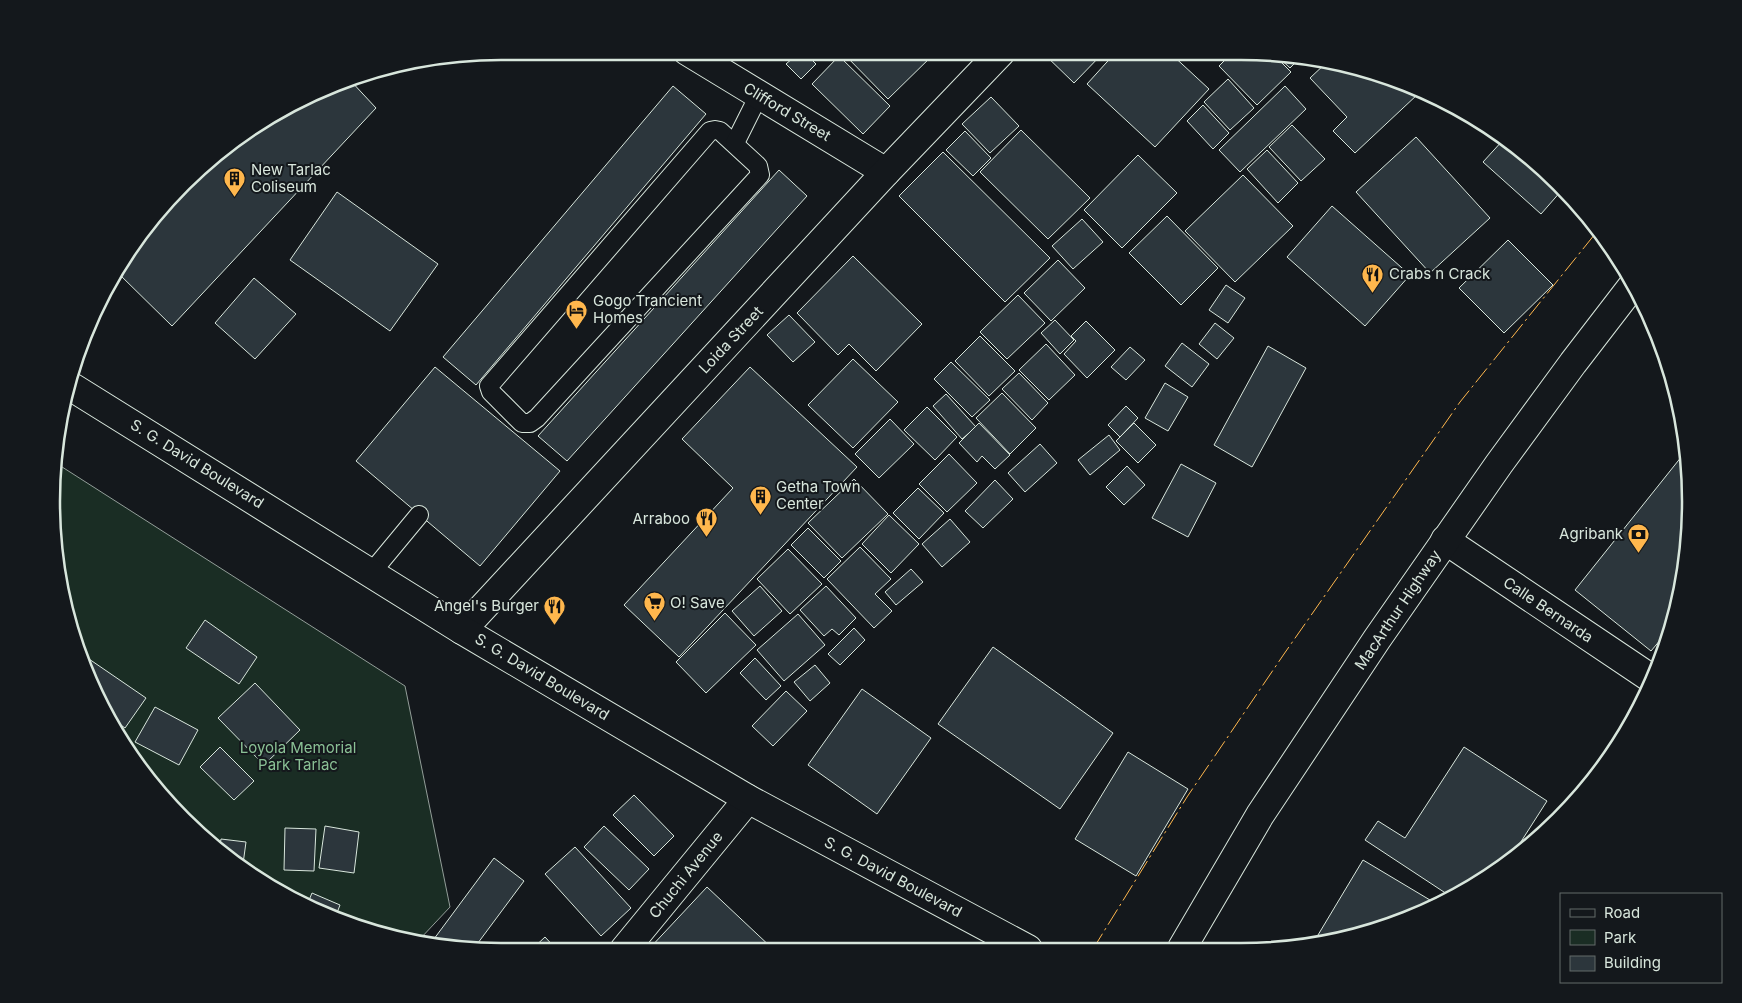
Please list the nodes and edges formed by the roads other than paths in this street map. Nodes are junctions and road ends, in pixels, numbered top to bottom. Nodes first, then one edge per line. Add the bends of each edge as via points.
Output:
1 (700, 60) edge
2 (993, 60) edge
3 (758, 95) junction
4 (735, 143) junction
5 (886, 172) junction
6 (1629, 292) edge
7 (75, 389) edge
8 (419, 515) dead end
9 (1445, 540) junction
10 (371, 573) junction
11 (462, 630) junction
12 (1646, 675) edge
13 (748, 799) junction
14 (630, 943) edge
15 (1017, 943) edge
16 (1185, 943) edge

1 - 3 main road, Clifford Street
2 - 5 main road, Loida Street
3 - 4 lane
3 - 5 main road, Clifford Street
4 - 4 lane via 720,131 710,131 489,386 503,414 522,423 530,423 537,418 760,174 758,166
5 - 11 main road, Loida Street
6 - 9 main road, MacArthur Highway
7 - 10 main road, S. G. David Boulevard
8 - 10 lane
9 - 12 main road, Calle Bernarda
9 - 16 main road, MacArthur Highway via 1260,815
10 - 11 main road, S. G. David Boulevard
11 - 13 main road, S. G. David Boulevard
13 - 14 main road, Chuchi Avenue
13 - 15 main road, S. G. David Boulevard

